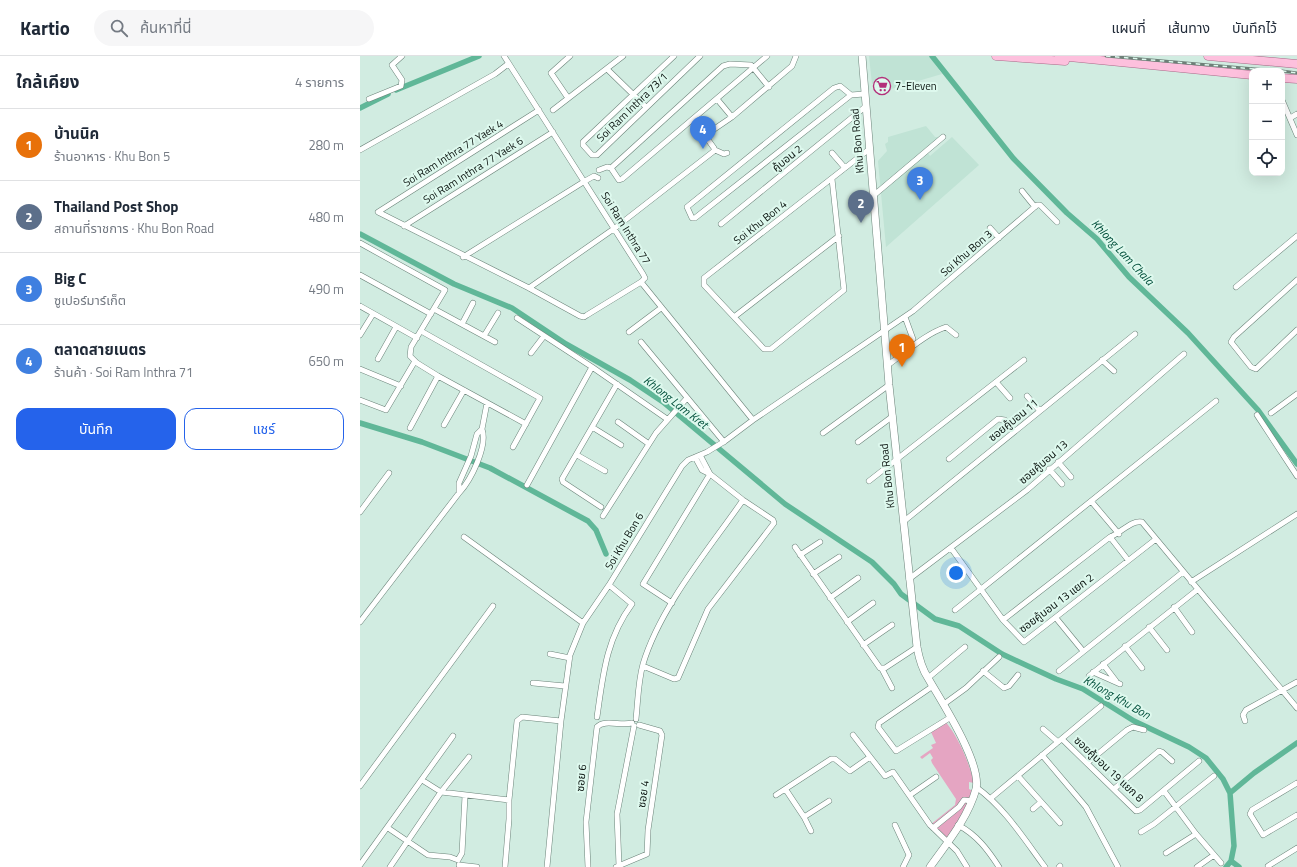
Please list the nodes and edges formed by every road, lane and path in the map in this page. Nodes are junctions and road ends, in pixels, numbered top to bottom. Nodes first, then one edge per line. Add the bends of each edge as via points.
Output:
1 (402, 56) edge
2 (504, 56) edge
3 (570, 56) edge
4 (623, 56) edge
5 (674, 56) edge
6 (700, 56) edge
7 (767, 56) edge
8 (796, 56) edge
9 (862, 56) edge
10 (996, 56) edge
11 (1059, 56) edge
12 (1208, 56) edge
13 (1213, 56) edge
14 (1108, 61) junction
15 (508, 64) junction
16 (1297, 64) edge
17 (753, 68) junction
18 (607, 69) junction
19 (1249, 75) edge
20 (1285, 78) edge
21 (1297, 79) edge
22 (769, 87) junction
23 (634, 94) junction
24 (864, 94) junction
25 (852, 95) junction
26 (568, 98) junction
27 (369, 99) dead end
28 (717, 99) junction
29 (1284, 104) edge
30 (865, 106) junction
31 (646, 107) junction
32 (539, 110) junction
33 (553, 110) dead end
34 (1297, 114) edge
35 (732, 117) junction
36 (1290, 118) junction
37 (553, 132) junction
38 (1297, 135) edge
39 (943, 137) dead end
40 (361, 147) edge
41 (714, 150) junction
42 (868, 150) junction
43 (727, 153) dead end
44 (832, 153) dead end
45 (611, 168) junction
46 (845, 168) junction
47 (600, 170) dead end
48 (598, 178) dead end
49 (832, 179) junction
50 (585, 181) junction
51 (1022, 191) dead end
52 (873, 196) junction
53 (1035, 207) junction
54 (1057, 222) dead end
55 (721, 224) dead end
56 (404, 226) junction
57 (615, 228) junction
58 (990, 228) dead end
59 (839, 236) junction
60 (1297, 237) edge
61 (999, 238) junction
62 (360, 243) edge
63 (463, 257) junction
64 (360, 275) edge
65 (1297, 280) edge
66 (641, 282) junction
67 (529, 288) junction
68 (1236, 288) dead end
69 (473, 303) dead end
70 (360, 306) edge
71 (661, 308) junction
72 (434, 309) junction
73 (498, 313) dead end
74 (373, 314) junction
75 (431, 314) junction
76 (734, 317) junction
77 (905, 317) junction
78 (517, 318) dead end
79 (462, 324) junction
80 (396, 327) junction
81 (1297, 330) edge
82 (421, 331) junction
83 (885, 331) junction
84 (629, 332) dead end
85 (1135, 334) dead end
86 (360, 335) edge
87 (956, 335) dead end
88 (484, 336) junction
89 (544, 336) junction
90 (417, 338) junction
91 (913, 339) dead end
92 (495, 342) dead end
93 (641, 342) dead end
94 (531, 353) dead end
95 (1184, 354) dead end
96 (378, 358) dead end
97 (1024, 360) dead end
98 (1102, 360) junction
99 (415, 362) junction
100 (888, 365) junction
101 (592, 367) junction
102 (360, 369) edge
103 (1114, 371) dead end
104 (438, 376) junction
105 (996, 382) junction
106 (617, 384) junction
107 (889, 385) junction
108 (401, 386) junction
109 (464, 390) junction
110 (1297, 394) edge
111 (1027, 396) dead end
112 (688, 398) junction
113 (1010, 398) dead end
114 (360, 400) edge
115 (1216, 401) dead end
116 (487, 403) junction
117 (1040, 411) junction
118 (1271, 413) dead end
119 (1257, 415) dead end
120 (892, 416) junction
121 (667, 419) junction
122 (752, 420) junction
123 (618, 422) dead end
124 (526, 424) junction
125 (444, 425) dead end
126 (592, 427) junction
127 (410, 428) dead end
128 (482, 429) junction
129 (1014, 432) junction
130 (823, 433) dead end
131 (858, 442) dead end
132 (649, 444) junction
133 (722, 444) junction
134 (621, 445) dead end
135 (513, 448) dead end
136 (576, 454) junction
137 (698, 456) junction
138 (949, 459) dead end
139 (896, 460) junction
140 (1058, 462) junction
141 (1049, 469) junction
142 (605, 471) dead end
143 (389, 473) dead end
144 (710, 474) junction
145 (1297, 476) edge
146 (1071, 477) dead end
147 (870, 481) dead end
148 (1062, 484) dead end
149 (527, 485) dead end
150 (459, 493) junction
151 (743, 500) junction
152 (1091, 501) junction
153 (601, 507) dead end
154 (360, 512) edge
155 (1297, 514) edge
156 (603, 516) dead end
157 (903, 522) junction
158 (1119, 534) junction
159 (464, 537) dead end
160 (1110, 537) junction
161 (1156, 539) junction
162 (820, 542) dead end
163 (795, 547) dead end
164 (951, 548) junction
165 (800, 555) junction
166 (839, 557) dead end
167 (1128, 560) junction
168 (1183, 572) junction
169 (813, 574) junction
170 (858, 578) dead end
171 (909, 578) junction
172 (1191, 582) junction
173 (609, 585) junction
174 (981, 588) junction
175 (1197, 590) junction
176 (830, 598) junction
177 (672, 603) junction
178 (873, 603) dead end
179 (493, 606) dead end
180 (1174, 607) junction
181 (955, 610) dead end
182 (1056, 618) junction
183 (1003, 620) junction
184 (360, 622) edge
185 (847, 622) junction
186 (583, 624) junction
187 (892, 625) dead end
188 (1149, 627) junction
189 (1192, 632) dead end
190 (863, 645) junction
191 (1125, 646) junction
192 (917, 647) junction
193 (965, 647) dead end
194 (1167, 650) dead end
195 (1082, 651) junction
196 (550, 654) dead end
197 (998, 657) dead end
198 (570, 658) junction
199 (1103, 664) junction
200 (643, 666) junction
201 (1142, 668) dead end
202 (882, 669) junction
203 (1059, 670) dead end
204 (983, 671) junction
205 (1018, 675) dead end
206 (928, 678) junction
207 (1297, 682) edge
208 (533, 683) dead end
209 (565, 686) junction
210 (933, 686) junction
211 (892, 688) dead end
212 (1282, 690) junction
213 (944, 704) junction
214 (1100, 706) dead end
215 (1297, 708) edge
216 (598, 717) dead end
217 (951, 717) junction
218 (561, 721) junction
219 (1246, 721) dead end
220 (635, 725) junction
221 (1043, 729) dead end
222 (1144, 730) dead end
223 (453, 736) dead end
224 (853, 736) dead end
225 (1060, 740) junction
226 (1042, 755) junction
227 (469, 757) dead end
228 (870, 757) junction
229 (1172, 761) dead end
230 (1199, 761) dead end
231 (1087, 763) junction
232 (1018, 776) junction
233 (1214, 776) dead end
234 (936, 778) dead end
235 (422, 780) junction
236 (1297, 783) edge
237 (360, 786) edge
238 (976, 787) junction
239 (1114, 789) junction
240 (786, 790) junction
241 (1164, 791) junction
242 (441, 792) junction
243 (776, 795) dead end
244 (910, 795) junction
245 (465, 796) junction
246 (991, 798) junction
247 (509, 800) junction
248 (829, 801) dead end
249 (972, 801) junction
250 (1041, 802) junction
251 (1175, 807) junction
252 (1033, 809) dead end
253 (1297, 815) edge
254 (804, 817) junction
255 (1060, 823) dead end
256 (895, 825) dead end
257 (958, 825) junction
258 (388, 828) junction
259 (933, 828) junction
260 (811, 831) dead end
261 (1141, 832) dead end
262 (1196, 834) junction
263 (409, 841) junction
264 (948, 842) junction
265 (1297, 848) edge
266 (1166, 853) dead end
267 (1214, 855) junction
268 (1221, 863) dead end
269 (459, 864) edge
270 (360, 865) edge
271 (617, 866) edge
272 (1268, 866) edge
273 (391, 867) edge
274 (477, 867) edge
275 (506, 867) edge
276 (547, 867) edge
277 (588, 867) edge
278 (903, 867) edge
279 (930, 867) edge
280 (967, 867) edge
281 (999, 867) edge
282 (1046, 867) edge
283 (1118, 867) edge
284 (1198, 867) edge

1 - 27 street via 392,64 402,80 401,86
2 - 15 street, Soi Ram Inthra 77
3 - 26 street via 551,73
4 - 18 street
5 - 23 street, Soi Ram Inthra 73/1
6 - 31 street, Soi Ram Inthra 73/1
7 - 17 street
8 - 22 street via 794,64
9 - 24 main road, Khu Bon Road
10 - 14 main road
11 - 14 main road
12 - 13 main road
13 - 16 main road
14 - 19 main road
15 - 32 street, Soi Ram Inthra 77
15 - 40 street via 495,74
17 - 22 street
17 - 28 street
17 - 45 street via 751,65 723,66
18 - 23 street
18 - 26 street
20 - 21 main road
22 - 35 street
23 - 31 street
23 - 31 street, Soi Ram Inthra 73/1 via 583,142 592,155 597,155
24 - 25 street
24 - 30 main road, Khu Bon Road
25 - 25 street via 695,218 692,218 687,207 834,88 840,86
26 - 33 street
28 - 35 street
28 - 45 street via 621,180
29 - 36 street
30 - 42 main road, Khu Bon Road
30 - 55 street, คู้บอน 2
32 - 37 street, Soi Ram Inthra 77
32 - 56 street, Soi Ram Inthra 77 Yaek 4 via 378,212
34 - 36 street
35 - 41 street via 707,134 706,137
36 - 38 street
37 - 50 street, Soi Ram Inthra 77
37 - 56 street, Soi Ram Inthra 77 Yaek 6
39 - 52 street
41 - 43 street
41 - 57 street
42 - 46 street, Soi Khu Bon 4
42 - 52 main road, Khu Bon Road
44 - 46 street
45 - 47 street
46 - 49 street, Soi Khu Bon 4
48 - 50 street via 595,176
49 - 59 street
49 - 76 street, Soi Khu Bon 4 via 704,278 704,285
50 - 57 street, Soi Ram Inthra 77
50 - 63 street
51 - 53 street
52 - 83 main road, Khu Bon Road
53 - 54 street via 1040,205
53 - 61 street, Soi Khu Bon 3
56 - 63 street
57 - 66 street, Soi Ram Inthra 77 via 645,278
57 - 67 street
58 - 61 street
59 - 76 street
59 - 76 street via 844,290 770,349 764,350
60 - 68 street
61 - 77 street, Soi Khu Bon 3
62 - 72 street via 445,290
63 - 67 street
64 - 75 street
65 - 81 street via 1231,342 1251,368 1256,369
66 - 67 street via 584,317
66 - 71 street, Soi Ram Inthra 77
69 - 79 street
70 - 74 street
71 - 84 street
71 - 122 street, Soi Ram Inthra 77
72 - 75 street
72 - 79 street
73 - 88 street
74 - 80 street
74 - 86 street
75 - 82 street
77 - 83 street, Soi Khu Bon 3
77 - 91 street
78 - 89 street
79 - 88 street
80 - 90 street
80 - 96 street
82 - 90 street
82 - 124 street via 540,398
83 - 100 main road, Khu Bon Road
83 - 122 street, Soi Khu Bon 6
85 - 98 street, ซอยคู้บอน 11
87 - 100 street via 951,329 943,328
88 - 92 street
89 - 94 street
89 - 101 street
90 - 99 street via 411,347 410,356
93 - 112 street
95 - 140 street, ซอยคู้บอน 13
97 - 105 street
98 - 103 street
98 - 117 street, ซอยคู้บอน 11
99 - 104 street
99 - 108 street
100 - 107 main road, Khu Bon Road
101 - 106 street
101 - 149 street
102 - 108 street
104 - 109 street
104 - 127 street
105 - 113 street
105 - 139 street
106 - 121 street
106 - 126 street
107 - 120 main road, Khu Bon Road
107 - 130 street
108 - 114 street via 386,410
109 - 116 street
109 - 125 street
110 - 118 street
111 - 117 street
112 - 121 street
112 - 133 street
115 - 152 street
116 - 124 street
116 - 128 street
117 - 129 street, ซอยคู้บอน 11
119 - 145 street
120 - 131 street
120 - 139 main road, Khu Bon Road
121 - 132 street
122 - 133 street, Soi Khu Bon 6
123 - 132 street
124 - 135 street
126 - 134 street
126 - 136 street
128 - 150 street via 477,434 472,456 459,483
128 - 150 street via 484,435 479,458 466,486
129 - 138 street via 1005,420 998,419
129 - 157 street, ซอยคู้บอน 11
132 - 156 street
133 - 137 street, Soi Khu Bon 6
136 - 142 street
136 - 153 street via 562,481
137 - 144 street
137 - 173 street, Soi Khu Bon 6 via 682,466
139 - 147 street
139 - 157 main road, Khu Bon Road
140 - 141 street, ซอยคู้บอน 13
140 - 146 street
141 - 148 street
141 - 164 street, ซอยคู้บอน 13 via 1027,490
143 - 154 street
144 - 151 street
144 - 177 street via 643,584
150 - 184 street
151 - 177 street
151 - 200 street via 774,523 708,609 678,678 674,679
152 - 158 street
152 - 174 street
155 - 172 street
157 - 171 main road, Khu Bon Road
158 - 160 street
158 - 161 street via 1133,523 1142,522
159 - 186 street
160 - 167 street
160 - 183 street
161 - 167 street, ซอยคู้บอน 13 แยก 2
161 - 168 street
162 - 165 street
163 - 165 street
164 - 171 street, ซอยคู้บอน 13
164 - 174 street, ซอยคู้บอน 13 แยก 2
165 - 169 street
166 - 169 street
167 - 182 street, ซอยคู้บอน 13 แยก 2
168 - 172 street
168 - 195 street
169 - 176 street
170 - 176 street
171 - 192 main road, Khu Bon Road
172 - 175 street
173 - 186 street, Soi Khu Bon 6
173 - 216 street via 632,604 619,623 607,655
174 - 181 street
174 - 183 street, ซอยคู้บอน 13 แยก 2
175 - 180 street
175 - 212 street
176 - 185 street
177 - 200 street via 650,646
178 - 185 street
179 - 237 street
180 - 188 street
180 - 189 street
182 - 183 street, ซอยคู้บอน 13 แยก 2 via 1024,642
182 - 195 street
185 - 190 street
186 - 198 street, Soi Khu Bon 6
187 - 190 street
188 - 191 street
188 - 194 street
190 - 202 street
191 - 199 street
191 - 201 street
192 - 202 street
192 - 206 main road, Khu Bon Road
193 - 206 street
195 - 203 street
196 - 198 street
197 - 204 street
198 - 209 street, Soi Khu Bon 6
199 - 199 street via 1119,683 1091,674
200 - 220 street via 638,685 636,719 640,722
202 - 211 street
204 - 205 street via 1004,688
204 - 213 street
206 - 210 main road, Khu Bon Road
207 - 212 street
208 - 209 street
209 - 218 street, Soi Khu Bon 6
210 - 213 main road, Khu Bon Road
210 - 217 street via 878,726 894,750 898,750
212 - 215 street
212 - 219 street via 1246,710 1243,715
213 - 217 main road, Khu Bon Road
214 - 225 street
217 - 238 main road, Khu Bon Road via 972,760
218 - 247 street via 519,718
218 - 276 street, Soi Khu Bon 6
220 - 271 street via 617,814
220 - 271 street, ซอย 4 via 660,731 662,735 648,830 648,850 646,854
220 - 277 street, ซอย 6 via 605,723 597,727 586,822
221 - 225 street, ซอยคู้บอน 19 แยก 8
222 - 231 street via 1133,727 1127,730
223 - 235 street
224 - 228 street
225 - 226 street
225 - 231 street, ซอยคู้บอน 19 แยก 8
226 - 232 street
226 - 283 street via 1086,807
227 - 242 street
228 - 240 street via 850,771 835,759 831,759
228 - 244 street via 885,776 893,772
229 - 239 street via 1159,752
230 - 241 street
231 - 239 street, ซอยคู้บอน 19 แยก 8
232 - 246 street
232 - 250 street
233 - 251 street
234 - 244 street
235 - 242 street
235 - 258 street
236 - 253 street via 1252,810 1250,814 1264,835
238 - 246 street
238 - 249 main road, Khu Bon Road
239 - 241 street, ซอยคู้บอน 19 แยก 8 via 1137,811
240 - 243 street
240 - 254 street
241 - 251 street
242 - 245 street
242 - 263 street
244 - 259 street
245 - 247 street
245 - 269 street via 462,853
246 - 282 street via 1029,842
247 - 275 street
248 - 254 street
249 - 257 main road, Khu Bon Road
249 - 259 street via 964,800
250 - 252 street
250 - 255 street
251 - 261 street
251 - 262 street
254 - 260 street
256 - 278 street via 909,855
257 - 264 main road, Khu Bon Road
257 - 281 street via 979,840
258 - 263 street
258 - 270 street
259 - 264 street
262 - 266 street
262 - 267 street
263 - 269 street via 428,855 456,858
263 - 273 street
264 - 279 main road, Khu Bon Road
264 - 280 street
265 - 272 street
267 - 268 street
267 - 284 street
269 - 274 street

